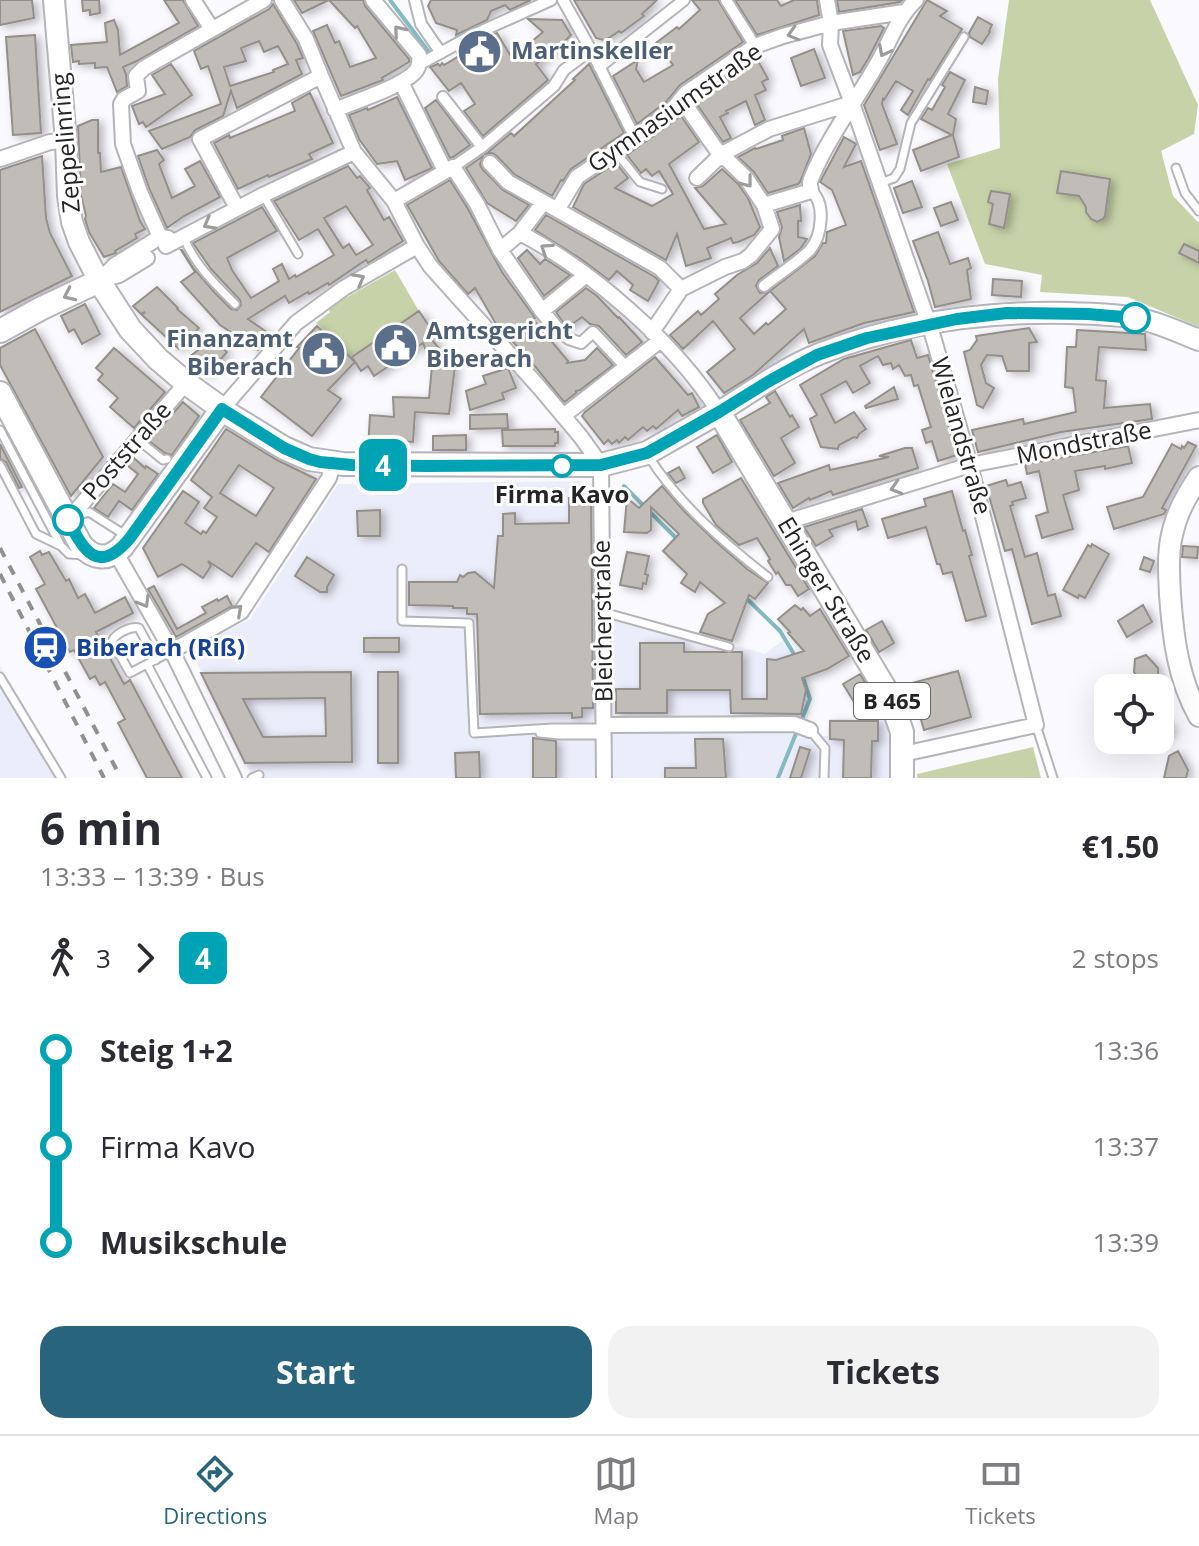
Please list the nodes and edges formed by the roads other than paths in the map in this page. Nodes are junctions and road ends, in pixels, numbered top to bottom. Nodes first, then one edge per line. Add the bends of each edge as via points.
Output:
1 (54, 0) edge
2 (193, 0) edge
3 (264, 0) edge
4 (282, 0) edge
5 (373, 0) edge
6 (415, 0) edge
7 (551, 0) edge
8 (563, 0) edge
9 (684, 0) edge
10 (726, 0) edge
11 (827, 0) edge
12 (916, 0) edge
13 (904, 12) junction
14 (831, 23) junction
15 (212, 29) junction
16 (964, 37) dead end
17 (755, 46) junction
18 (591, 50) junction
19 (441, 53) junction
20 (420, 64) junction
21 (599, 67) junction
22 (321, 76) junction
23 (401, 82) junction
24 (443, 97) dead end
25 (682, 100) junction
26 (852, 103) junction
27 (335, 110) junction
28 (635, 138) junction
29 (66, 141) junction
30 (480, 149) junction
31 (615, 151) junction
32 (354, 152) junction
33 (722, 154) junction
34 (0, 159) edge
35 (490, 163) joint
36 (1176, 168) dead end
37 (449, 169) junction
38 (697, 178) dead end
39 (880, 183) junction
40 (662, 189) dead end
41 (811, 191) junction
42 (263, 195) junction
43 (394, 201) junction
44 (543, 203) junction
45 (764, 205) junction
46 (237, 208) junction
47 (557, 210) junction
48 (1199, 211) edge
49 (520, 233) junction
50 (184, 238) junction
51 (163, 242) junction
52 (417, 246) junction
53 (500, 250) junction
54 (298, 254) dead end
55 (147, 258) dead end
56 (586, 275) junction
57 (99, 281) junction
58 (764, 286) dead end
59 (681, 289) junction
60 (235, 304) dead end
61 (542, 311) junction
62 (928, 324) junction
63 (3, 327) edge
64 (558, 331) joint
65 (656, 336) junction
66 (1199, 340) edge
67 (627, 368) junction
68 (186, 383) junction
69 (0, 393) edge
70 (0, 409) edge
71 (222, 409) junction
72 (719, 412) junction
73 (563, 416) junction
74 (1199, 420) edge
75 (0, 430) edge
76 (139, 437) junction
77 (647, 453) junction
78 (167, 459) dead end
79 (333, 463) junction
80 (0, 465) edge
81 (601, 465) junction
82 (970, 465) junction
83 (1199, 477) edge
84 (68, 520) junction
85 (786, 522) junction
86 (61, 546) junction
87 (102, 552) junction
88 (402, 569) dead end
89 (768, 577) dead end
90 (603, 612) junction
91 (729, 647) dead end
92 (172, 651) junction
93 (152, 662) junction
94 (0, 677) edge
95 (1199, 716) edge
96 (1036, 725) junction
97 (604, 729) junction
98 (810, 730) joint
99 (903, 754) junction
100 (61, 778) edge
101 (207, 778) edge
102 (234, 778) edge
103 (604, 778) edge
104 (824, 778) edge
105 (902, 778) edge
106 (1053, 778) edge

1 - 29 main road, Zeppelinring
2 - 15 street
3 - 15 street
4 - 22 street
20 -> 5 street via 419,55
6 - 19 street via 421,24
7 - 19 street
8 - 18 street
9 - 21 street
10 - 17 street
11 - 14 street, Wielandstraße
12 - 13 street
13 - 14 street, Gymnasiumstraße
13 -> 26 street
14 -> 17 street, Gymnasiumstraße
14 - 26 street, Wielandstraße via 830,45
15 - 51 street via 144,68 136,76 138,91 121,104 123,144
16 - 39 lane via 911,123 900,169
17 - 25 street, Gymnasiumstraße
18 - 21 street
18 - 30 street
19 - 20 street
20 - 23 street
21 - 28 street
22 - 27 street
22 - 46 street via 200,139
23 - 27 street
23 - 37 street
24 - 30 street
25 - 28 street, Gymnasiumstraße
25 - 33 street
26 - 33 street via 769,129
26 - 39 street, Wielandstraße
26 - 41 street via 809,183
27 - 32 street
28 - 31 street, Gymnasiumstraße
29 - 34 street
29 - 57 main road, Zeppelinring via 72,222
30 - 35 street
30 - 37 street
31 - 40 lane via 640,182
31 - 47 street, Gymnasiumstraße via 577,177
32 - 42 street
32 - 43 street
33 - 38 street
33 -> 45 street
35 - 44 street via 508,182
36 - 48 lane
37 - 43 street
37 - 53 street via 477,204
39 - 62 street, Wielandstraße
41 - 45 street
41 - 58 street via 818,197 822,218 812,248
42 - 46 street
42 - 54 lane
43 - 52 street
44 - 47 street
44 - 49 street
45 - 59 street via 772,229 751,255
46 -> 50 street
47 - 59 street via 660,268
49 - 53 street
56 -> 49 street
50 - 51 street
50 - 60 lane via 203,272
51 - 57 street via 115,265
71 -> 52 street via 296,323
52 - 73 street
53 - 61 street
55 - 57 street
56 - 61 street
56 - 65 street
57 -> 63 main road
57 - 68 main road via 136,336
59 - 65 street
61 - 64 street
62 - 66 main road via 1007,313 1088,314 1135,318
62 - 72 main road via 817,355
62 - 82 street, Wielandstraße
64 - 67 street via 581,343 593,332
65 - 67 street
65 - 72 street
67 - 73 street
68 - 71 main road
68 - 76 street, Poststraße
69 - 84 main road
70 - 87 lane
71 - 79 main road via 296,454
71 - 87 main road
72 - 77 main road
72 - 85 main road, Ehinger Straße / B 465
73 - 81 street
74 - 82 street, Mondstraße
75 - 86 lane
76 - 78 lane
76 - 84 street, Poststraße via 93,480
77 - 81 main road
77 - 89 lane via 705,523
79 - 81 main road
92 -> 79 street via 241,612 329,478
80 - 86 lane via 36,534
81 - 90 street, Bleicherstraße
82 -> 85 street, Mondstraße
82 - 96 street, Wielandstraße
83 - 95 main road via 1182,504 1168,559 1173,633 1184,684
84 - 87 main road via 81,545
84 - 87 lane via 89,512
85 - 99 main road, Ehinger Straße / B 465 via 890,697
86 - 87 lane via 69,554
87 -> 92 street
88 - 97 lane via 402,621 469,623 474,733
90 - 91 lane
90 - 97 street, Bleicherstraße
92 - 93 lane
92 - 102 street
93 - 93 lane via 130,673 114,636 139,628
93 - 101 lane
94 - 100 lane
96 - 99 street
96 - 106 lane
97 - 98 street via 794,724
97 - 103 street, Bleicherstraße
98 - 104 lane via 825,748
99 - 105 main road, Ehinger Straße / B 465

